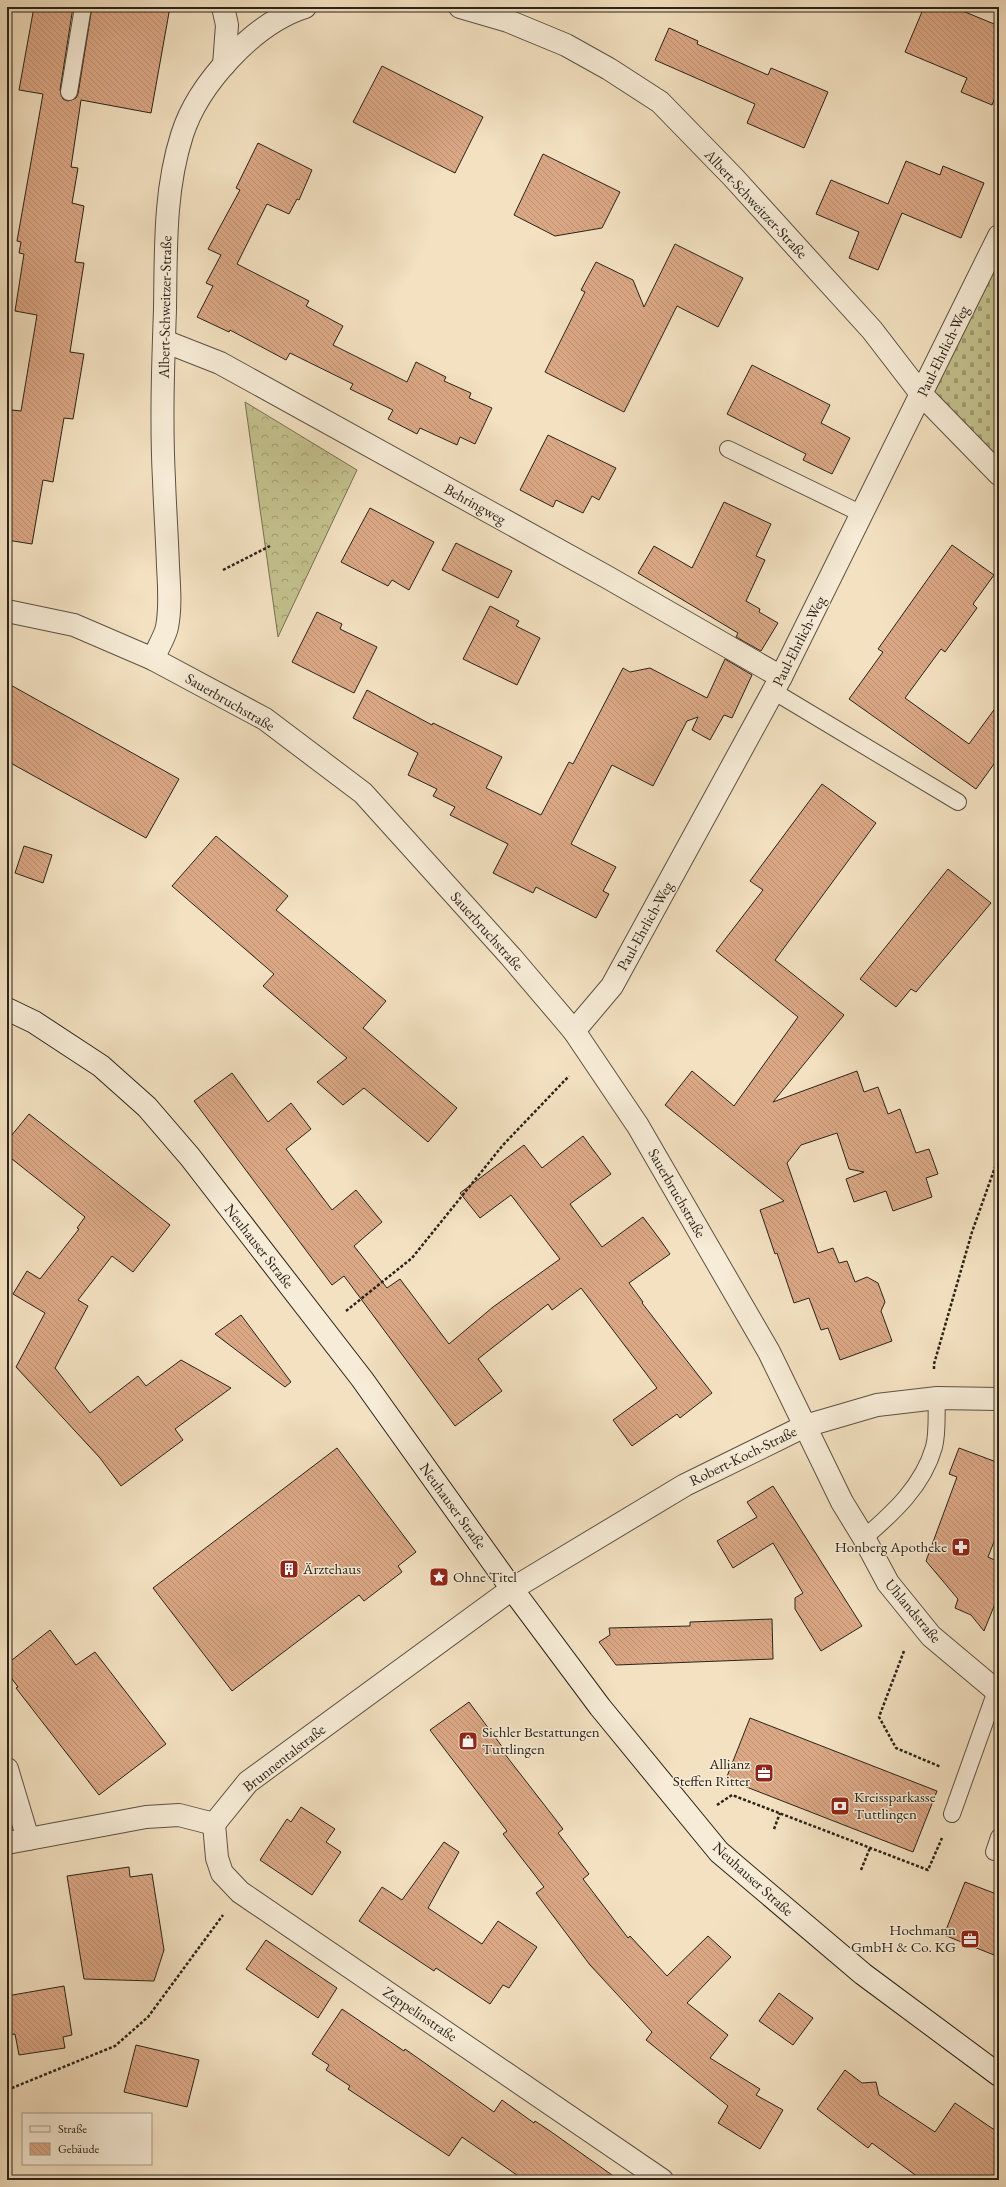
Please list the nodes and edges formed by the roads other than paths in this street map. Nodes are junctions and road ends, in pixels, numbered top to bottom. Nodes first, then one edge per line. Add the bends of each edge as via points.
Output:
1 (83, 7) edge
2 (223, 7) edge
3 (304, 7) edge
4 (460, 7) edge
5 (224, 65) junction
6 (69, 92) dead end
7 (999, 236) edge
8 (164, 341) junction
9 (922, 394) junction
10 (728, 449) dead end
11 (999, 474) edge
12 (862, 514) junction
13 (7, 611) edge
14 (153, 659) junction
15 (777, 684) junction
16 (958, 802) dead end
17 (7, 1009) edge
18 (574, 1031) junction
19 (937, 1398) junction
20 (999, 1399) edge
21 (805, 1426) junction
22 (864, 1538) junction
23 (512, 1589) junction
24 (997, 1692) edge
25 (7, 1768) edge
26 (952, 1814) road end
27 (214, 1824) junction
28 (17, 1841) edge
29 (999, 2075) edge
30 (662, 2180) edge

1 - 6 lane
2 - 5 street via 228,25
3 - 5 street, Albert-Schweitzer-Straße via 266,26
4 - 9 street, Albert-Schweitzer-Straße via 508,21 566,45 660,102 733,177 872,330
5 - 8 street, Albert-Schweitzer-Straße via 198,100 182,134 171,180 167,221
7 - 9 street, Paul-Ehrlich-Weg
8 - 14 street, Albert-Schweitzer-Straße via 164,478 169,591 167,628
8 - 15 street, Behringweg via 220,363 607,577
9 - 11 street, Albert-Schweitzer-Straße
9 - 12 street, Paul-Ehrlich-Weg
10 - 12 lane
12 - 15 street, Paul-Ehrlich-Weg
13 - 14 street, Sauerbruchstraße via 74,625
14 - 18 street, Sauerbruchstraße via 265,719 363,793
15 - 16 lane
15 - 18 street, Paul-Ehrlich-Weg via 612,986
17 - 23 street, Neuhauser Straße via 34,1022 101,1066 147,1107 190,1157 323,1329 406,1439
18 - 21 street, Sauerbruchstraße via 638,1126 769,1352
19 - 20 street, Robert-Koch-Straße
19 - 21 street, Robert-Koch-Straße via 877,1405
19 - 22 lane via 934,1447 912,1493
21 - 22 street, Uhlandstraße via 842,1502
21 - 23 street, Robert-Koch-Straße via 684,1485
22 - 24 street, Uhlandstraße via 888,1583 931,1636
23 - 27 street, Brunnentalstraße via 248,1782
23 - 29 street, Neuhauser Straße via 600,1707 719,1852 863,1974
24 - 26 lane
25 - 28 street
27 - 28 street via 179,1815 146,1817
27 - 30 street, Zeppelinstraße via 217,1858 222,1873 240,1892

